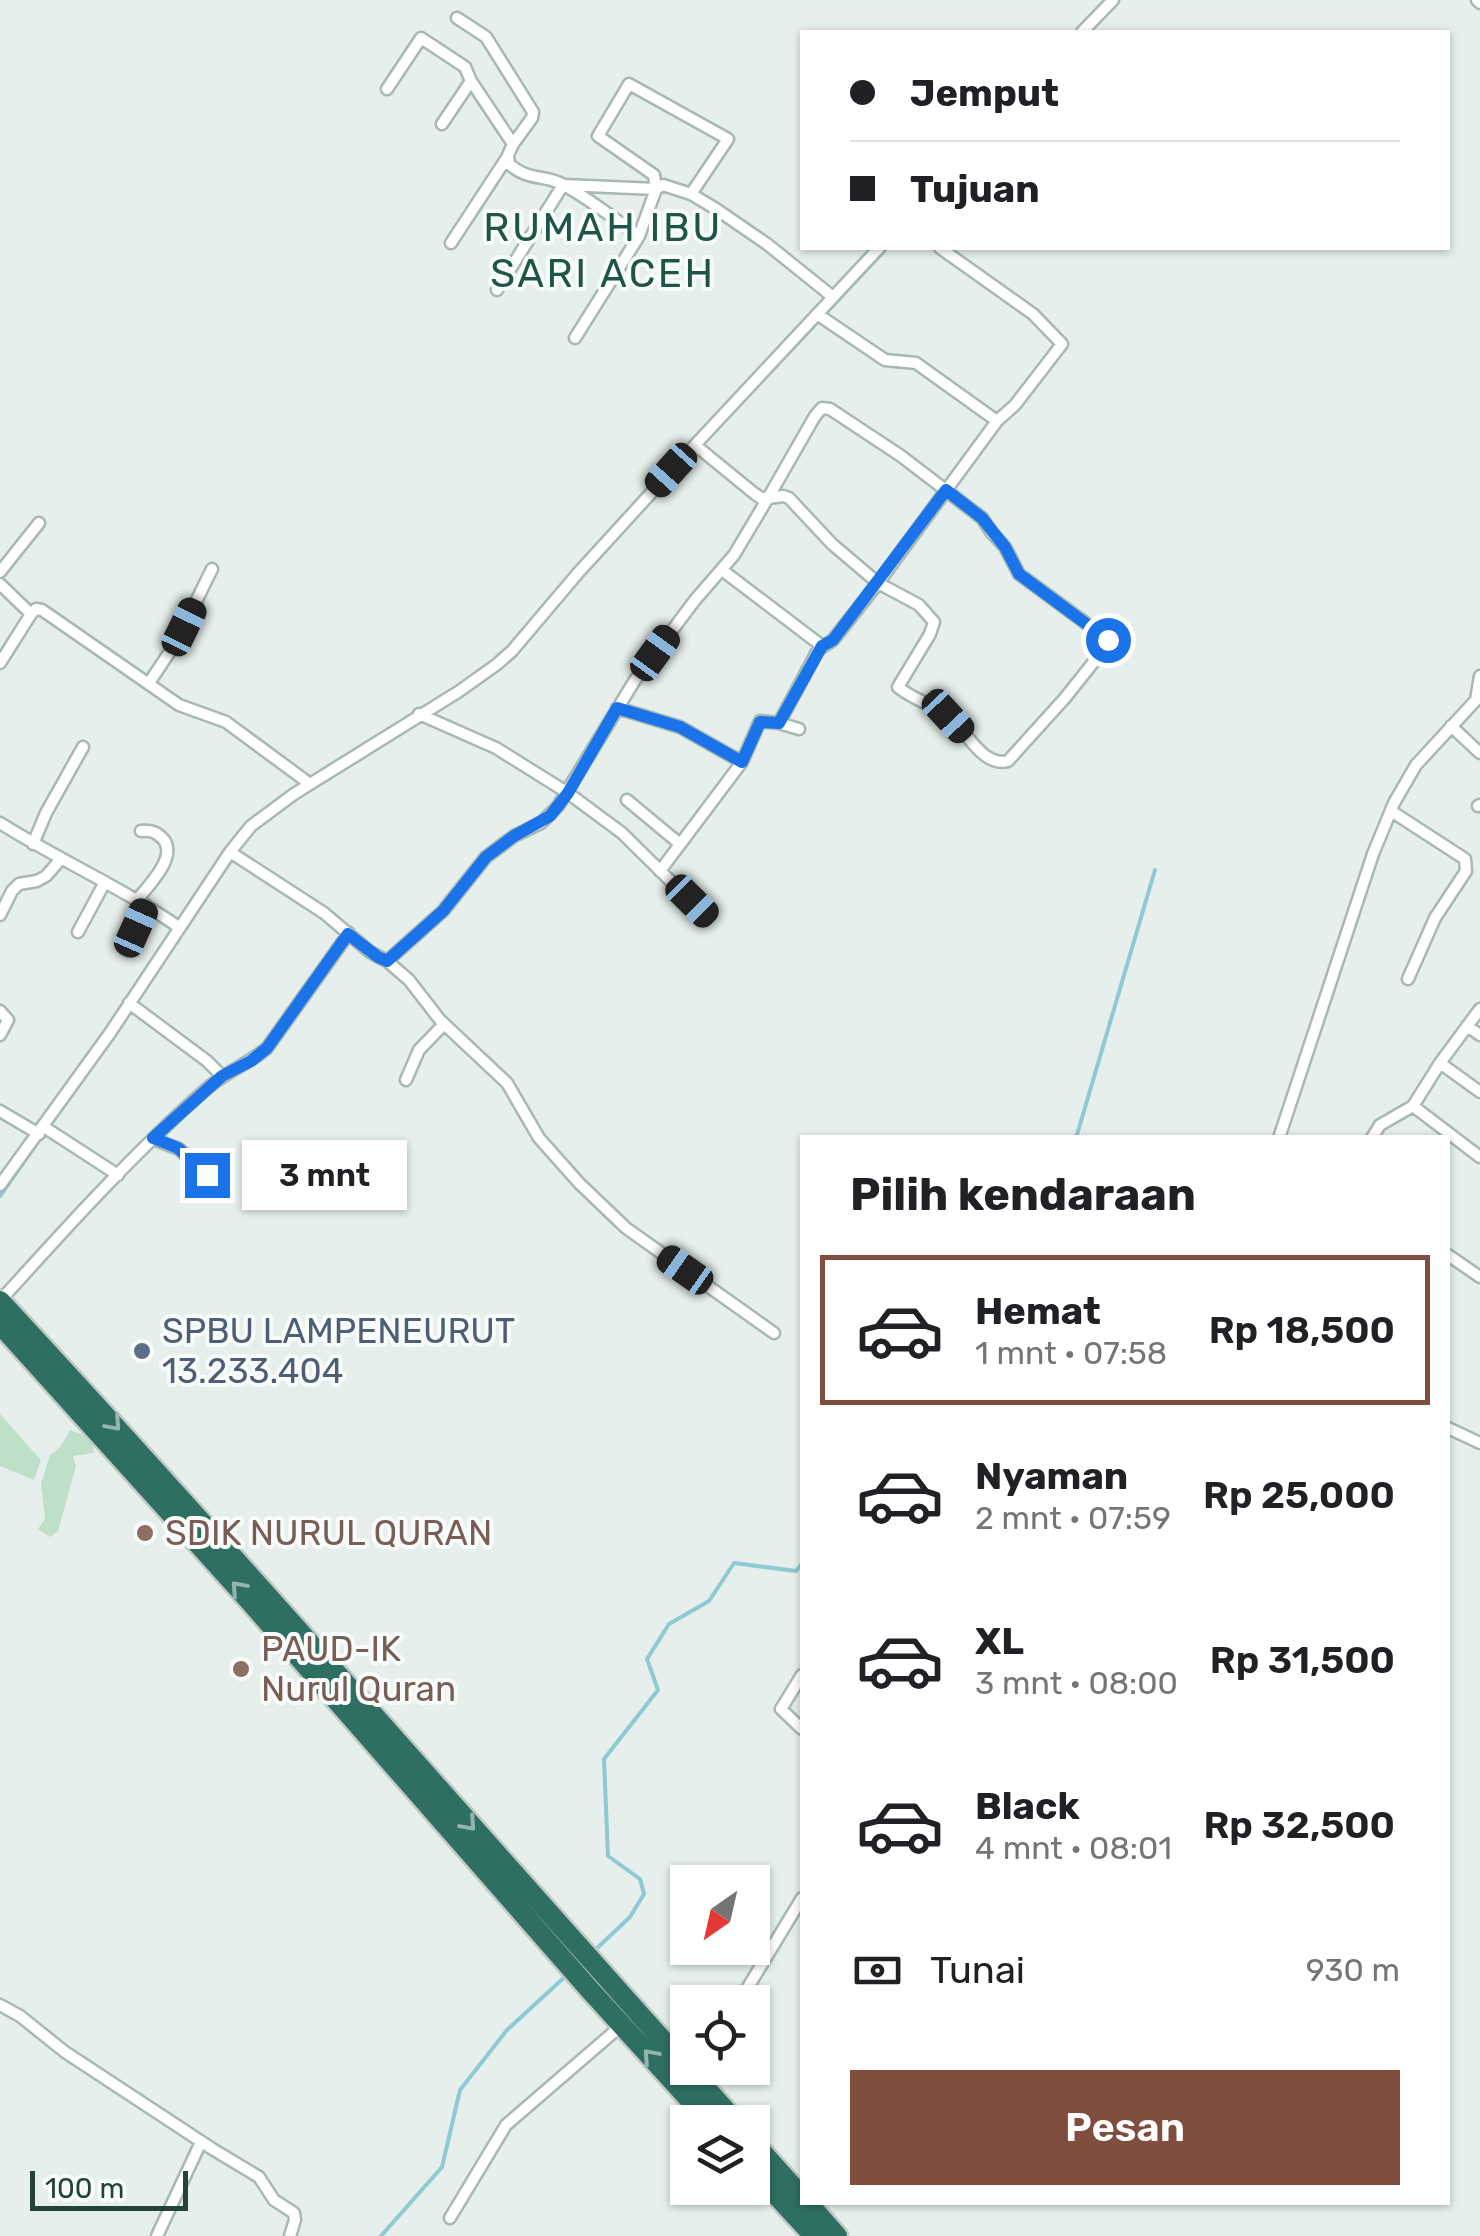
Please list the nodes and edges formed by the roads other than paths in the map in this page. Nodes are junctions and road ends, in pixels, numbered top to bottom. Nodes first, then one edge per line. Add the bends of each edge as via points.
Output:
1 (1113, 0) edge
2 (457, 18) dead end
3 (1084, 30) edge
4 (470, 81) junction
5 (387, 89) dead end
6 (442, 124) dead end
7 (511, 150) junction
8 (564, 185) junction
9 (656, 189) junction
10 (691, 194) junction
11 (639, 236) junction
12 (450, 243) dead end
13 (877, 250) edge
14 (943, 250) edge
15 (497, 290) dead end
16 (832, 297) junction
17 (821, 317) junction
18 (575, 338) dead end
19 (997, 420) junction
20 (698, 448) junction
21 (946, 490) junction
22 (768, 498) junction
23 (39, 524) dead end
24 (212, 569) dead end
25 (722, 570) junction
26 (0, 572) edge
27 (878, 583) junction
28 (0, 584) edge
29 (32, 614) junction
30 (822, 646) junction
31 (0, 663) edge
32 (1480, 676) edge
33 (149, 683) junction
34 (617, 708) junction
35 (419, 714) junction
36 (779, 723) junction
37 (1452, 726) junction
38 (799, 729) dead end
39 (83, 747) dead end
40 (1480, 753) edge
41 (742, 762) junction
42 (310, 784) junction
43 (568, 793) junction
44 (627, 800) dead end
45 (1391, 811) junction
46 (0, 823) edge
47 (142, 831) dead end
48 (33, 844) junction
49 (680, 844) junction
50 (234, 855) junction
51 (60, 860) junction
52 (660, 870) junction
53 (104, 882) junction
54 (142, 902) junction
55 (0, 914) edge
56 (706, 916) dead end
57 (180, 928) junction
58 (78, 932) dead end
59 (348, 934) junction
60 (126, 950) dead end
61 (387, 961) junction
62 (1408, 979) dead end
63 (133, 1006) junction
64 (1480, 1009) edge
65 (0, 1011) edge
66 (444, 1024) junction
67 (1467, 1026) junction
68 (1480, 1034) edge
69 (0, 1035) edge
70 (1440, 1064) junction
71 (222, 1076) junction
72 (406, 1080) dead end
73 (1480, 1092) edge
74 (1413, 1106) junction
75 (0, 1110) edge
76 (46, 1130) junction
77 (1280, 1135) edge
78 (1374, 1135) edge
79 (153, 1138) junction
80 (1480, 1157) edge
81 (118, 1175) junction
82 (207, 1175) dead end
83 (0, 1186) edge
84 (1450, 1257) edge
85 (1480, 1277) edge
86 (0, 1301) edge
87 (774, 1332) dead end
88 (3, 1334) edge
89 (1450, 1429) edge
90 (1480, 1443) edge
91 (206, 1539) junction
92 (800, 1679) edge
93 (800, 1727) edge
94 (800, 1901) edge
95 (598, 1984) junction
96 (749, 1985) edge
97 (0, 2004) edge
98 (622, 2025) junction
99 (670, 2048) edge
100 (707, 2085) edge
101 (695, 2105) edge
102 (723, 2105) edge
103 (201, 2142) junction
104 (770, 2161) edge
105 (770, 2188) edge
106 (800, 2194) edge
107 (809, 2205) edge
108 (450, 2218) dead end
109 (157, 2236) edge
110 (290, 2236) edge
111 (814, 2236) edge
112 (837, 2236) edge

1 - 3 street
2 - 7 street via 486,37 533,112
4 - 5 street via 465,67 421,38
4 - 6 street
4 - 7 street
7 - 8 street via 514,169
7 - 12 street
8 - 9 street
8 - 11 street
8 - 15 street
9 - 10 street
9 - 10 street via 654,175 598,136 630,84 728,139
9 - 11 street
10 - 16 street
11 - 18 street
13 - 16 street
14 - 19 street via 1034,314 1062,344
16 - 17 street
17 - 19 street via 886,360 916,363
17 - 20 street
19 - 21 street
20 - 22 street
20 - 35 street via 512,651
21 - 22 street via 822,408
21 - 27 street
21 - 27 street via 982,518 1019,574 1108,644 1001,763 948,716 899,690 934,622
22 - 25 street
22 - 27 street via 794,502
23 - 26 street
24 - 33 street
25 - 30 street
25 - 34 street
27 - 30 street
28 - 29 street
29 - 31 street
29 - 33 street via 42,610
30 - 36 street
32 - 37 street via 1476,700
33 - 42 street via 185,708 226,722
34 - 41 street via 680,727
34 - 43 street
35 - 42 street
35 - 43 street via 496,748
36 - 38 street
36 - 41 street via 760,722
37 - 40 street
37 - 45 street via 1416,765
39 - 48 street
41 - 49 street
42 - 50 street via 252,826
43 - 52 street
43 - 61 street via 550,816 486,857 443,911
44 - 49 street
45 - 62 street via 1467,865
45 - 77 street
46 - 48 street
47 - 54 street via 156,833 168,849
48 - 51 street
49 - 52 street
50 - 57 street
50 - 59 street
51 - 53 street
51 - 55 street via 46,876 18,884
52 - 56 street
53 - 54 street
53 - 58 street
54 - 57 street
54 - 60 street
57 - 63 street
59 - 61 street
59 - 71 street via 267,1048
61 - 66 street
63 - 71 street
63 - 76 street
64 - 67 street
65 - 69 street via 8,1020
66 - 72 street via 419,1050
66 - 87 street via 506,1083 539,1138 626,1228
67 - 68 street
67 - 70 street
70 - 73 street
70 - 74 street
71 - 79 street
74 - 78 street
74 - 80 street
75 - 76 street
76 - 81 street
76 - 83 street
79 - 81 street
79 - 82 street via 178,1148
81 - 86 street
84 - 85 street
86 -> 91 highway
88 - 91 highway
89 - 90 street
91 - 95 highway
92 - 93 street via 781,1709
94 - 96 street
95 - 98 highway
95 - 99 highway
97 - 103 street
101 -> 98 highway
98 - 108 street via 506,2125
100 - 102 highway
103 - 109 street
103 - 110 street via 262,2180 294,2214
104 - 106 highway
105 - 111 highway
107 - 112 highway

